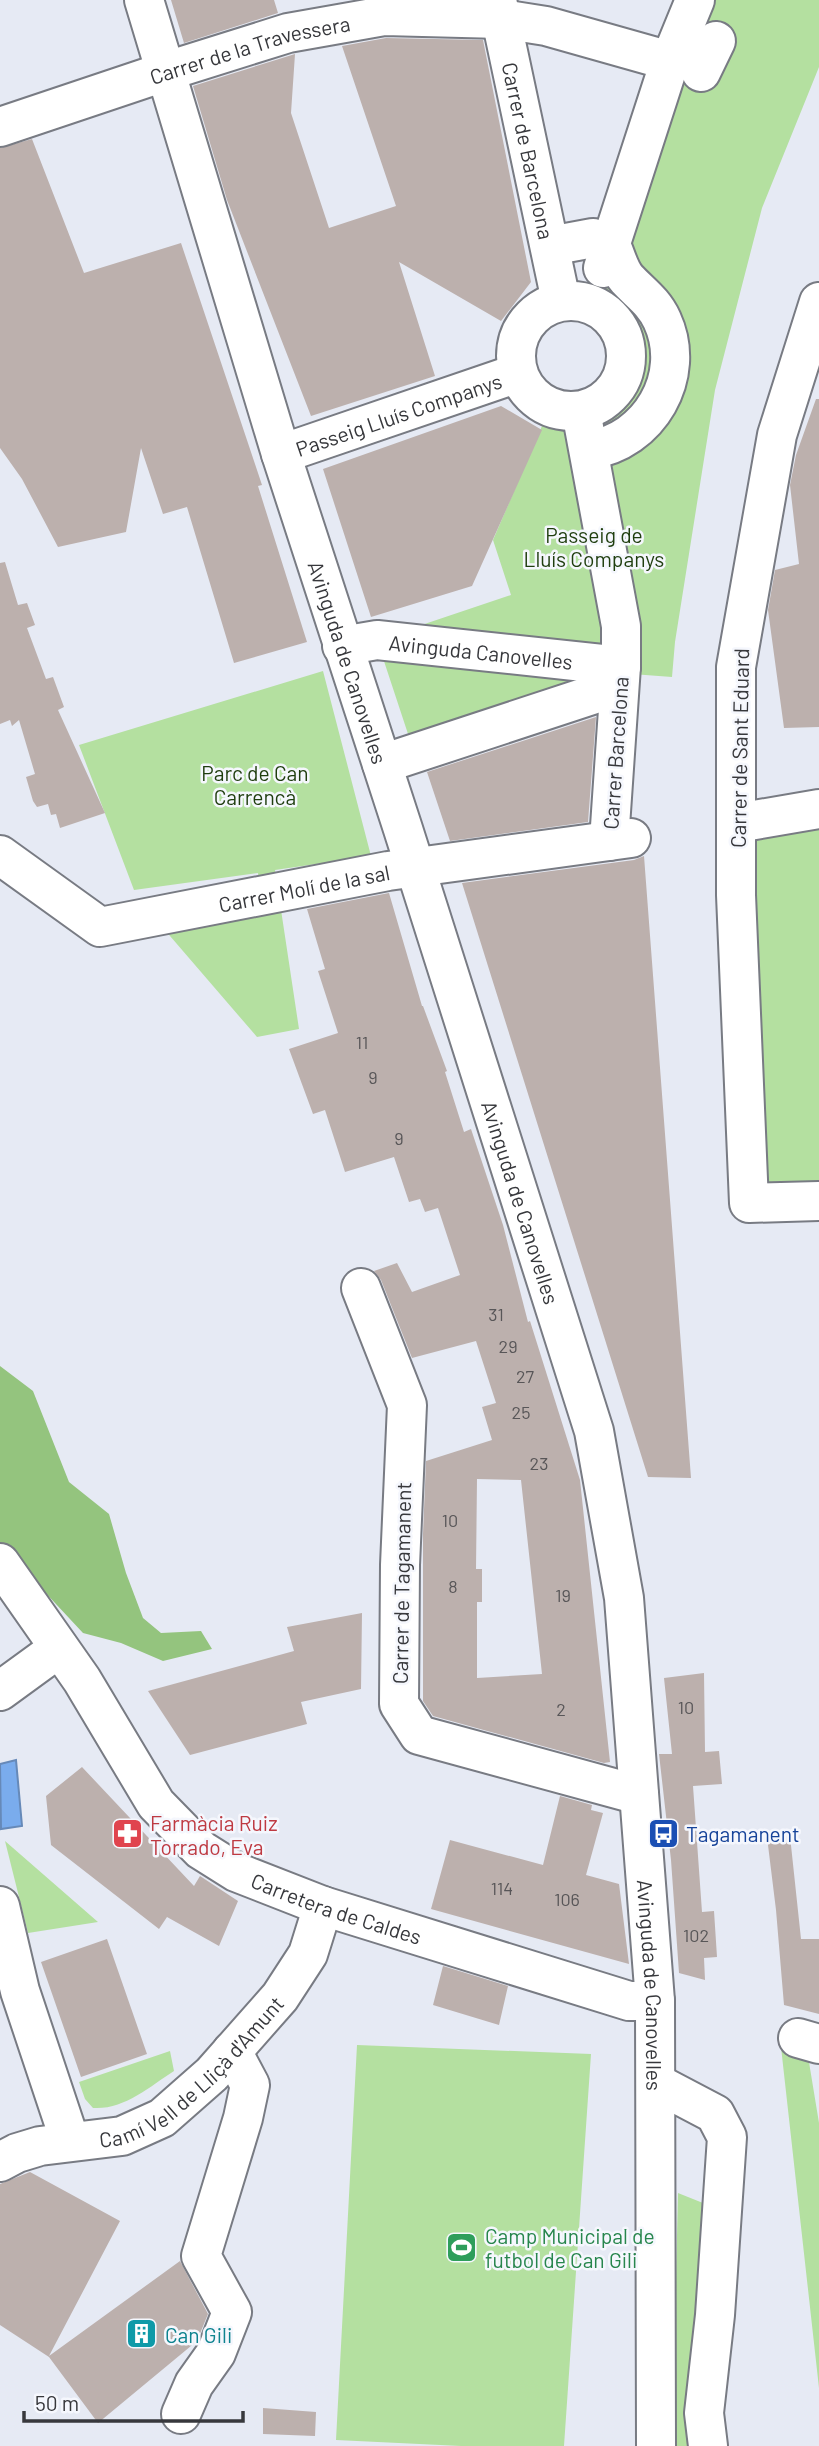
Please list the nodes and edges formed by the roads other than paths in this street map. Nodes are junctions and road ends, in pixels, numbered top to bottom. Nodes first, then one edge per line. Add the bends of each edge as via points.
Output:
1 (144, 0) edge
2 (695, 0) edge
3 (499, 9) edge
4 (696, 58) junction
5 (167, 71) junction
6 (0, 127) edge
7 (611, 244) junction
8 (550, 246) junction
9 (576, 302) junction
10 (819, 302) edge
11 (518, 373) junction
12 (581, 411) junction
13 (589, 450) junction
14 (281, 454) junction
15 (342, 646) junction
16 (621, 666) junction
17 (382, 764) junction
18 (819, 809) edge
19 (737, 823) junction
20 (620, 840) joint
21 (0, 855) edge
22 (416, 868) junction
23 (819, 1201) edge
24 (361, 1288) dead end
25 (0, 1563) edge
26 (59, 1648) junction
27 (0, 1690) edge
28 (639, 1795) junction
29 (0, 1906) edge
30 (323, 1906) junction
31 (655, 2001) junction
32 (232, 2051) junction
33 (656, 2083) junction
34 (70, 2141) junction
35 (0, 2162) edge
36 (181, 2414) dead end
37 (656, 2446) edge
38 (708, 2446) edge

1 - 5 street, Avinguda de Canovelles
2 - 4 street
3 - 4 street, Carrer de la Travessera via 545,26
3 - 5 street, Carrer de la Travessera via 384,16 288,33
3 - 8 street, Carrer de Barcelona
4 - 7 street
5 - 6 street, Carrer de la Travessera
5 - 14 street, Avinguda de Canovelles
7 - 8 street via 593,238
7 - 9 street
7 - 13 street via 625,277 654,305 662,320 670,355 665,389 648,417 619,443
8 - 9 street, Carrer de Barcelona
9 - 11 street via 544,307 529,320 515,354
9 - 12 street via 607,313 619,326 627,361 612,394
10 - 19 street, Carrer de Sant Eduard via 777,435 736,667
11 - 12 street via 536,399 550,407
11 - 14 street, Passeig Lluís Companys
12 - 13 street, Carrer Barcelona
13 - 16 street, Carrer Barcelona via 621,626
14 - 15 street, Avinguda de Canovelles
15 - 16 street, Avinguda Canovelles via 377,640
15 - 17 street, Avinguda de Canovelles
16 - 17 street via 601,692
16 - 20 street, Carrer Barcelona
17 - 22 street, Avinguda de Canovelles
18 - 19 street
19 - 23 street, Carrer de Sant Eduard via 749,1203
20 - 22 street, Carrer Molí de la sal
21 - 22 street, Carrer Molí de la sal via 100,927
22 - 28 street, Avinguda de Canovelles via 594,1432 624,1598
24 - 28 street, Carrer de Tagamanent via 407,1405 399,1704 419,1735
25 - 26 street, Carretera de Caldes
26 - 27 street
26 - 30 street, Carretera de Caldes via 156,1804 201,1850 236,1872
28 - 31 street, Avinguda de Canovelles
29 - 34 street via 20,1991
30 - 31 street, Carretera de Caldes via 629,2001
30 - 32 street, Camí Vell de Lliçà d'Amunt via 308,1954 280,1997
31 - 33 street, Avinguda de Canovelles
32 - 34 street, Camí Vell de Lliçà d'Amunt via 162,2118 122,2137
32 - 36 street via 250,2085 201,2256 232,2312 216,2353 194,2384
33 - 37 street, Avinguda de Canovelles
33 - 38 street via 715,2114 727,2137 704,2413
34 - 35 street, Camí Vell de Lliçà d'Amunt via 40,2146

